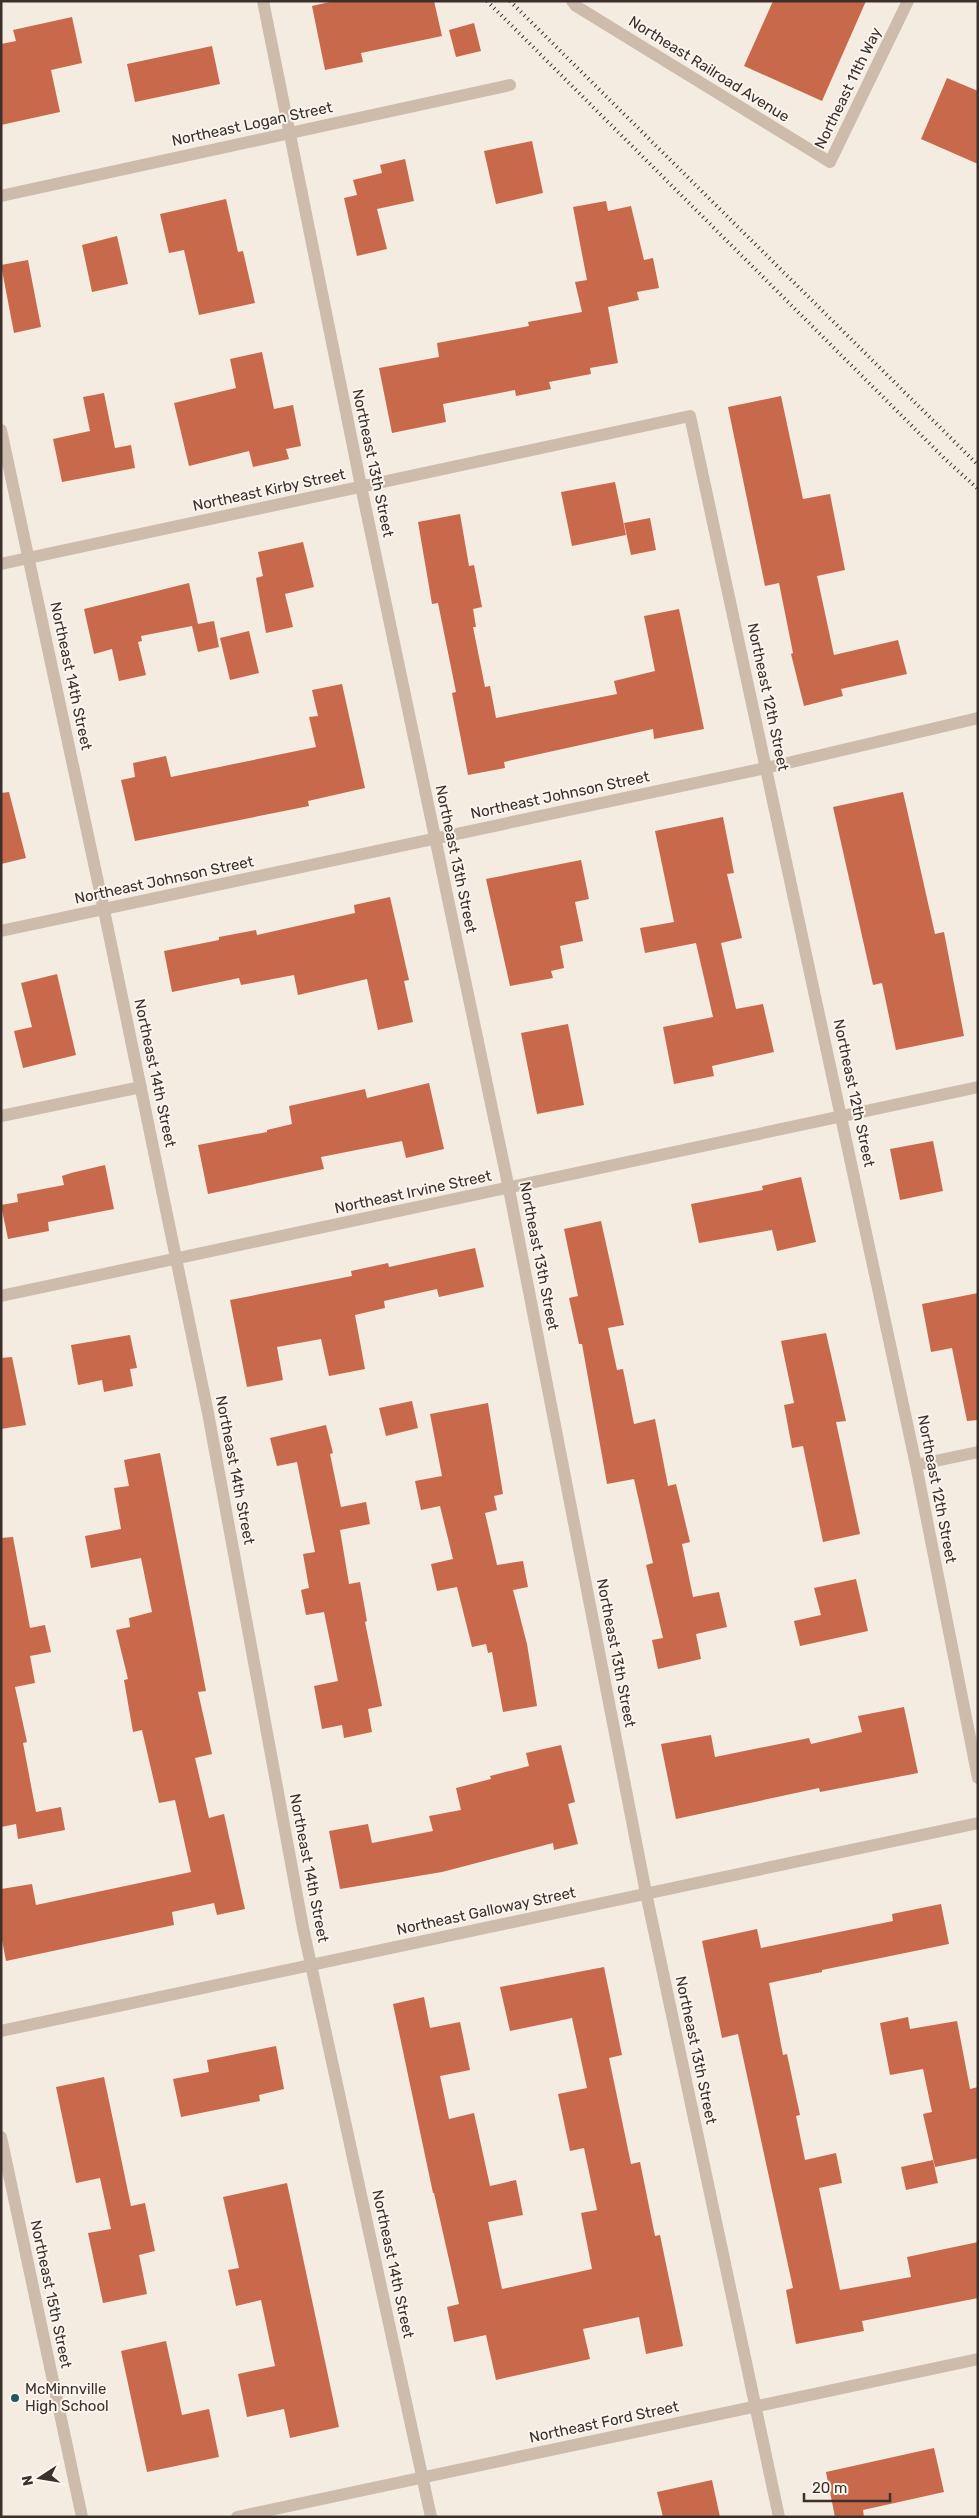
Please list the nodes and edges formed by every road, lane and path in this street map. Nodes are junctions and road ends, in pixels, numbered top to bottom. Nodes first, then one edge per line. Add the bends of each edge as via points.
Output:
1 (263, 1) edge
2 (572, 1) edge
3 (908, 1) edge
4 (510, 85) dead end
5 (289, 133) junction
6 (830, 162) joint
7 (1, 196) edge
8 (690, 416) joint
9 (1, 430) edge
10 (361, 486) junction
11 (30, 558) junction
12 (1, 564) edge
13 (978, 718) edge
14 (766, 768) junction
15 (434, 838) junction
16 (104, 910) junction
17 (1, 931) edge
18 (141, 1087) junction
19 (978, 1087) edge
20 (1, 1116) edge
21 (842, 1116) junction
22 (509, 1188) junction
23 (176, 1259) junction
24 (1, 1296) edge
25 (978, 1452) edge
26 (916, 1465) junction
27 (978, 1778) edge
28 (978, 1823) edge
29 (646, 1894) junction
30 (311, 1965) junction
31 (1, 2030) edge
32 (1, 2137) edge
33 (978, 2359) edge
34 (755, 2407) junction
35 (423, 2477) junction
36 (82, 2517) edge
37 (237, 2517) edge
38 (431, 2517) edge
39 (779, 2517) edge

1 - 5 street, Northeast 13th Street
2 - 6 street, Northeast Railroad Avenue
3 - 6 street, Northeast 11th Way
4 - 5 street, Northeast Logan Street
5 - 7 street, Northeast Logan Street
5 - 10 street, Northeast 13th Street
8 - 10 street, Northeast Kirby Street
8 - 14 street, Northeast 12th Street
9 - 11 street, Northeast 14th Street
10 - 11 street, Northeast Kirby Street
10 - 15 street, Northeast 13th Street
11 - 12 street, Northeast Kirby Street
11 - 16 street, Northeast 14th Street
13 - 14 street, Northeast Johnson Street
14 - 15 street, Northeast Johnson Street
14 - 21 street, Northeast 12th Street
15 - 16 street, Northeast Johnson Street
15 - 22 street, Northeast 13th Street
16 - 17 street, Northeast Johnson Street
16 - 18 street, Northeast 14th Street
18 - 20 street
18 - 23 street, Northeast 14th Street
19 - 21 street, Northeast Irvine Street
21 - 22 street, Northeast Irvine Street
21 - 26 street, Northeast 12th Street
22 - 23 street, Northeast Irvine Street
22 - 29 street, Northeast 13th Street
23 - 24 street, Northeast Irvine Street
23 - 30 street, Northeast 14th Street via 208,1413
25 - 26 street
26 - 27 street, Northeast 12th Street
28 - 29 street, Northeast Galloway Street
29 - 30 street, Northeast Galloway Street
29 - 34 street, Northeast 13th Street
30 - 31 street, Northeast Galloway Street
30 - 35 street, Northeast 14th Street
32 - 36 street, Northeast 15th Street
33 - 34 street, Northeast Ford Street
34 - 35 street, Northeast Ford Street
34 - 39 street, Northeast 13th Street
35 - 37 street, Northeast Ford Street
35 - 38 street, Northeast 14th Street

